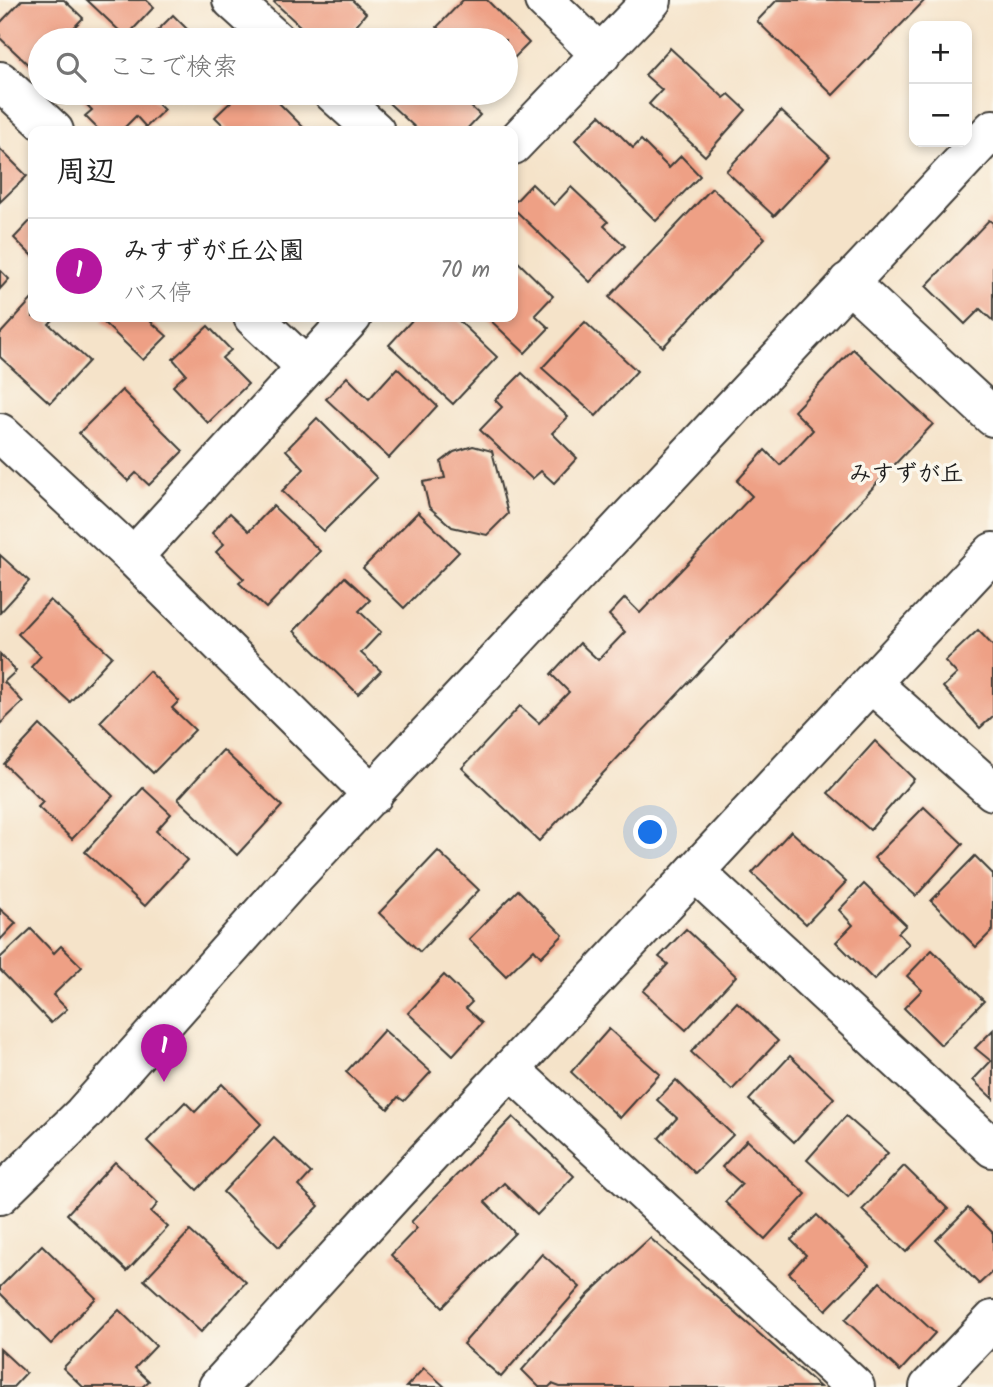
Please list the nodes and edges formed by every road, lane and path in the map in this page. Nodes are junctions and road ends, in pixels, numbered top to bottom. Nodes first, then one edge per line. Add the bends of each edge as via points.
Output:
1 (232, 0) edge
2 (544, 0) edge
3 (652, 0) edge
4 (263, 28) edge
5 (601, 55) junction
6 (0, 81) edge
7 (346, 105) edge
8 (49, 126) edge
9 (369, 126) edge
10 (993, 129) edge
11 (518, 140) edge
12 (849, 282) junction
13 (258, 322) edge
14 (347, 322) edge
15 (306, 367) junction
16 (993, 417) edge
17 (0, 433) edge
18 (993, 552) edge
19 (133, 557) junction
20 (871, 683) junction
21 (993, 791) edge
22 (373, 795) junction
23 (695, 872) junction
24 (511, 1070) junction
25 (993, 1148) edge
26 (0, 1195) edge
27 (993, 1320) edge
28 (218, 1387) edge
29 (855, 1387) edge
30 (929, 1387) edge

1 - 4 street
2 - 5 street
3 - 5 street
5 - 11 street
6 - 8 street
7 - 9 street
10 - 12 street
12 - 16 street
12 - 22 street
13 - 15 street
14 - 15 street
15 - 19 street
17 - 19 street
18 - 20 street
19 - 22 street
20 - 21 street
20 - 23 street
22 - 26 street via 83,1114
23 - 24 street
23 - 25 street
24 - 28 street
24 - 29 street
27 - 30 street

